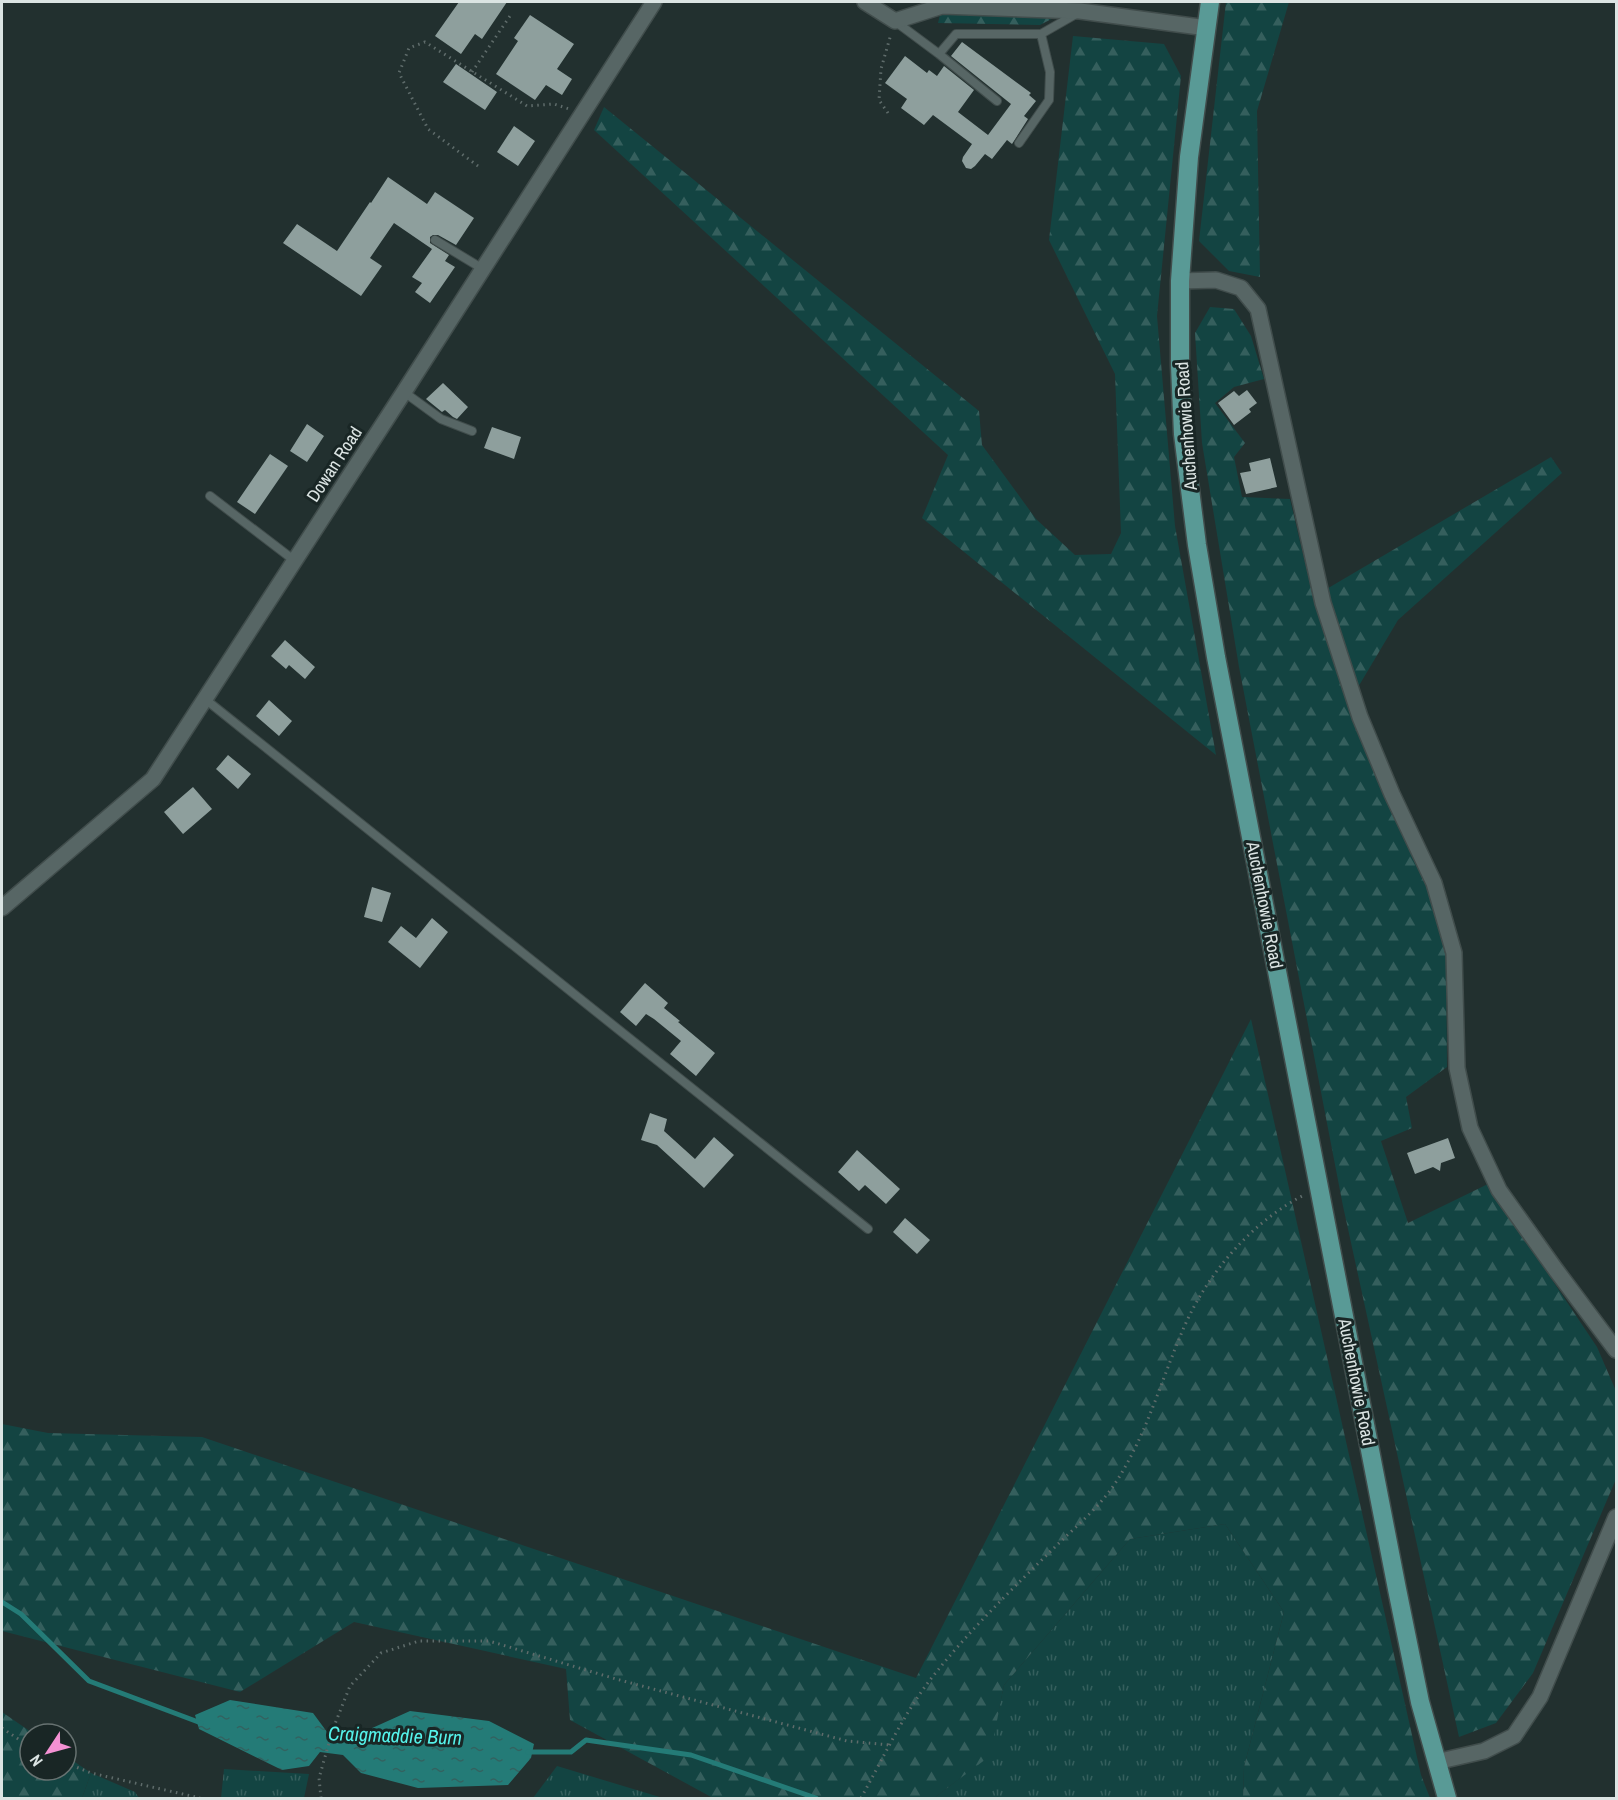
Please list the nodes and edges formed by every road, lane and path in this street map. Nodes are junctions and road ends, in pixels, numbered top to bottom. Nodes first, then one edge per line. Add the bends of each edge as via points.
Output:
1 (654, 2) edge
2 (865, 2) edge
3 (1210, 2) edge
4 (1080, 11) junction
5 (512, 13) dead end
6 (895, 21) junction
7 (1207, 28) junction
8 (1041, 34) junction
9 (939, 54) junction
10 (472, 72) junction
11 (997, 101) dead end
12 (888, 113) dead end
13 (582, 114) junction
14 (1019, 143) dead end
15 (478, 166) dead end
16 (435, 240) dead end
17 (483, 269) junction
18 (1180, 281) junction
19 (404, 393) junction
20 (472, 431) dead end
21 (210, 496) dead end
22 (295, 561) junction
23 (205, 699) junction
24 (2, 908) edge
25 (1320, 1190) junction
26 (868, 1229) dead end
27 (1617, 1350) edge
28 (1617, 1517) edge
29 (2, 1728) edge
30 (18, 1739) edge
31 (890, 1745) junction
32 (1436, 1762) junction
33 (78, 1768) edge
34 (200, 1798) edge
35 (321, 1798) edge
36 (861, 1798) edge
37 (1447, 1798) edge

1 - 13 street, Dowan Road
2 - 6 street
3 - 7 main road, Auchenhowie Road
4 - 6 street via 942,6
4 - 7 street
4 - 8 lane
5 - 10 path
6 - 9 lane
6 - 12 path via 881,69 879,100
7 - 18 main road, Auchenhowie Road via 1190,157
8 - 9 lane via 956,34
8 - 14 lane via 1050,72 1049,100
9 - 11 lane
10 - 13 path via 527,106 554,104
10 - 15 path via 425,42 409,48 399,73 428,129
13 - 17 street, Dowan Road
16 - 17 lane
17 - 19 street, Dowan Road
18 - 25 main road, Auchenhowie Road via 1184,434 1197,545
18 - 27 street via 1216,280 1241,288 1258,309 1323,603 1360,717 1434,883 1454,953 1457,1068 1470,1128 1499,1190
19 - 20 lane via 441,419
19 - 22 street, Dowan Road
21 - 22 lane
22 - 23 street, Dowan Road
23 - 24 street, Dowan Road via 153,779
23 - 26 lane
25 - 31 path via 1282,1208 1254,1230 1205,1287 1182,1330 1143,1432 1116,1481 937,1670
25 - 32 main road, Auchenhowie Road via 1397,1589
28 - 32 street via 1540,1696 1514,1736 1484,1751
29 - 30 path
31 - 35 path via 847,1741 489,1641 419,1641 381,1653 350,1686 319,1778
31 - 36 path
32 - 37 main road, Auchenhowie Road
33 - 34 path

